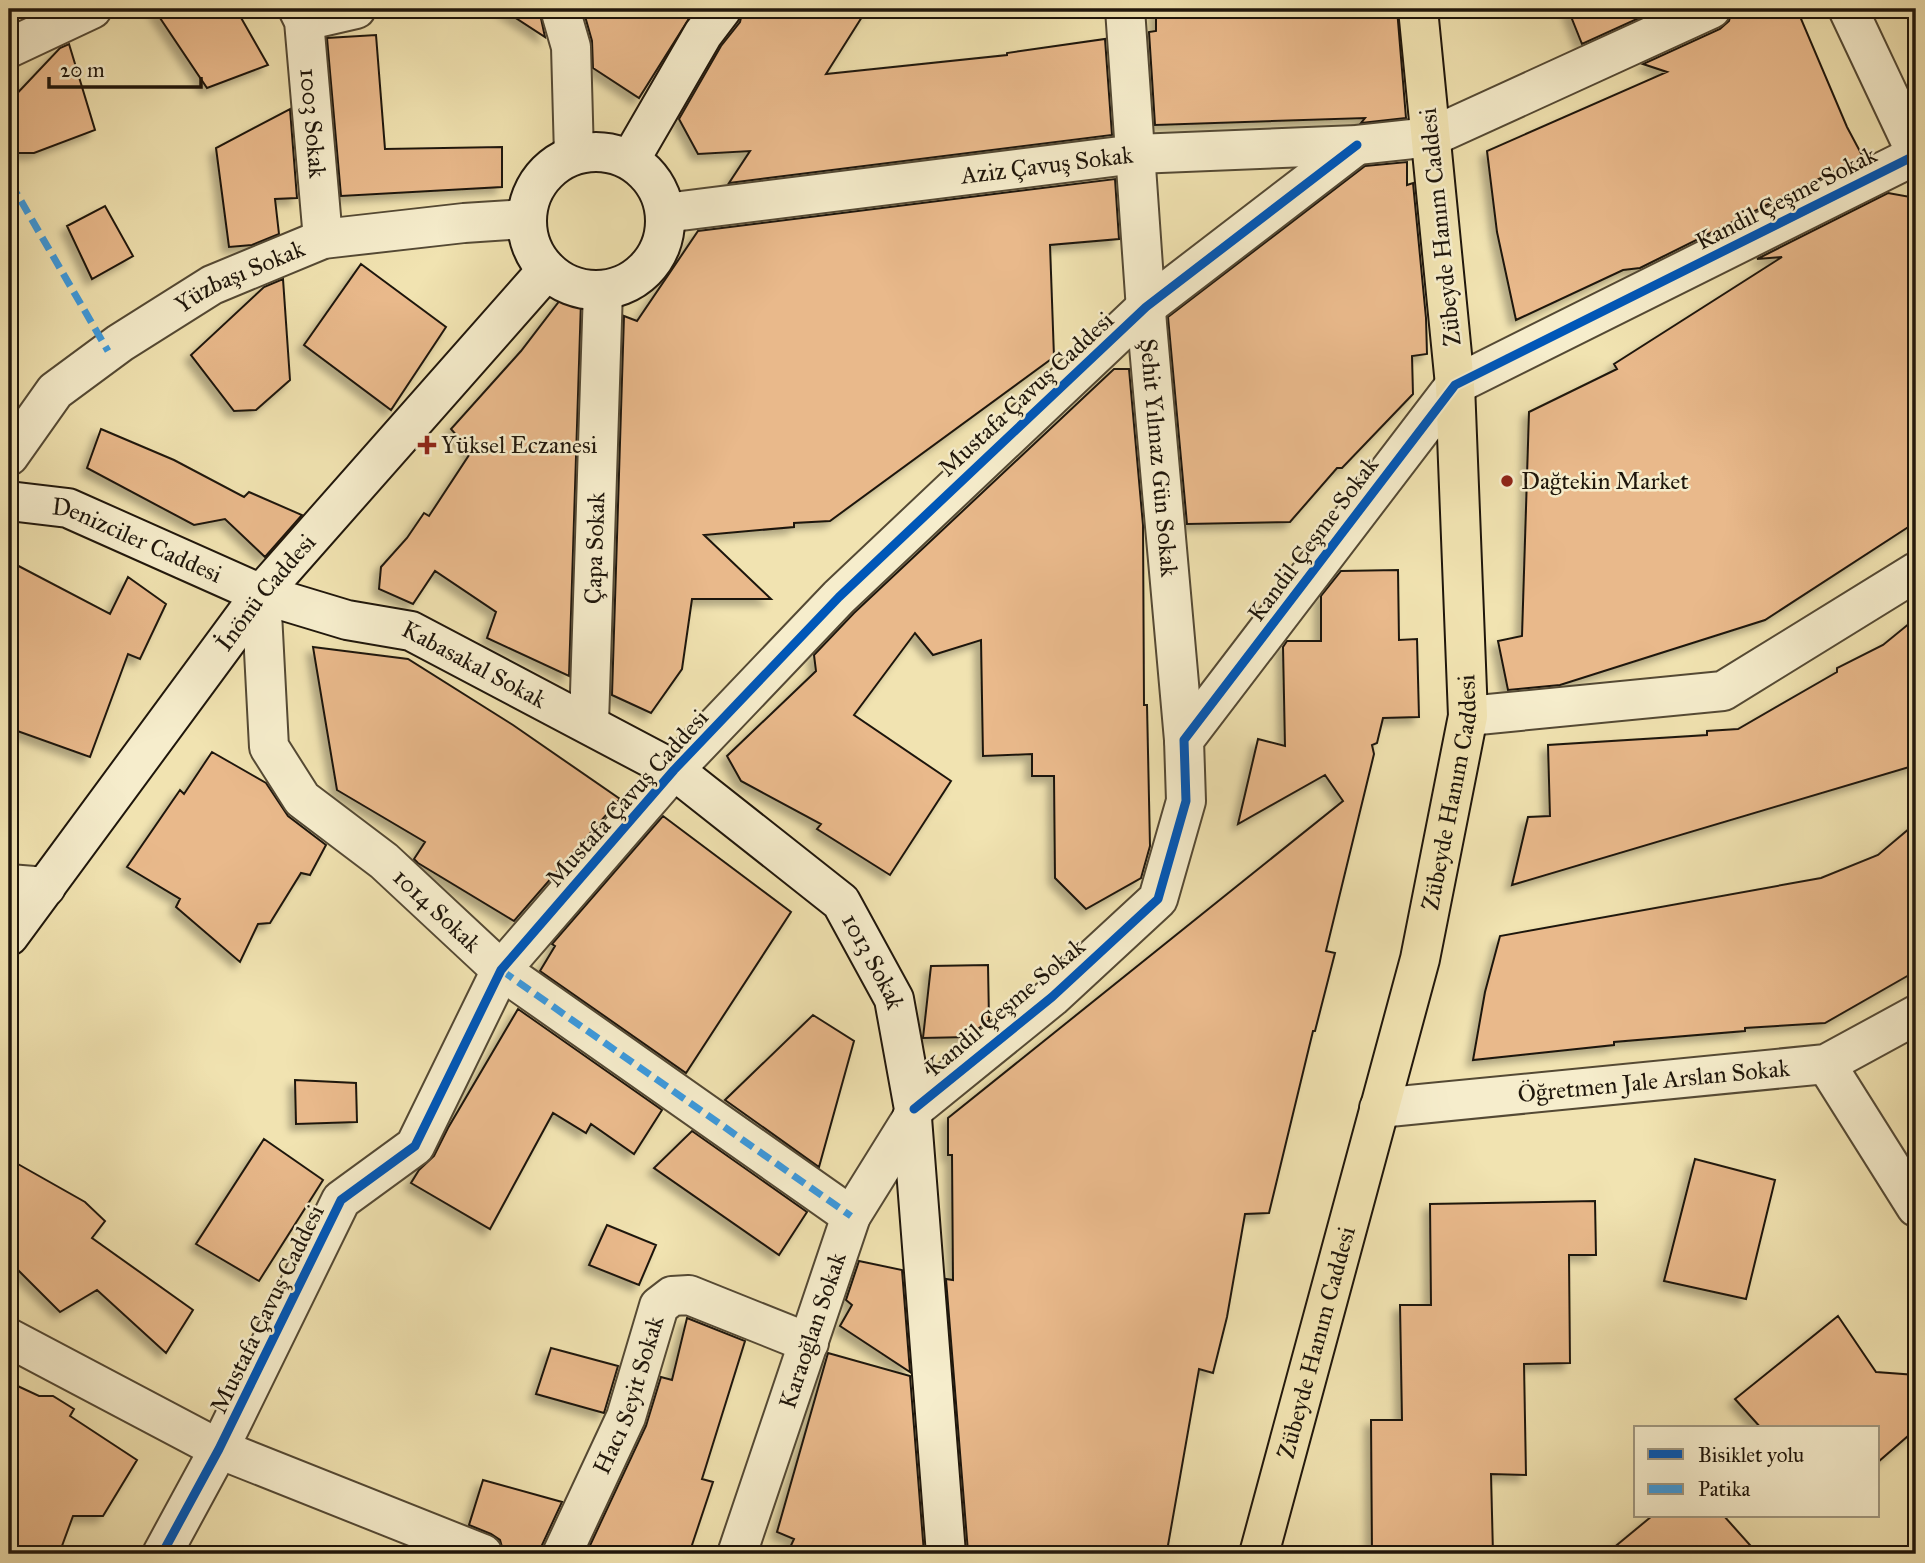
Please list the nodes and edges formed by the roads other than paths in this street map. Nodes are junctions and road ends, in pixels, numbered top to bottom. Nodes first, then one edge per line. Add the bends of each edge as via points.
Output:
1 (92, 9) edge
2 (356, 9) edge
3 (560, 9) edge
4 (722, 9) edge
5 (1125, 9) edge
6 (1418, 9) edge
7 (1711, 9) edge
8 (1847, 9) edge
9 (301, 15) edge
10 (9, 48) edge
11 (1431, 137) junction
12 (1357, 145) junction
13 (1136, 154) junction
14 (1916, 154) edge
15 (574, 155) junction
16 (630, 160) junction
17 (665, 213) junction
18 (526, 219) junction
19 (323, 239) junction
20 (547, 270) junction
21 (603, 290) junction
22 (1146, 307) junction
23 (1455, 385) junction
24 (9, 456) edge
25 (9, 501) edge
26 (1916, 572) edge
27 (261, 594) junction
28 (1468, 716) junction
29 (589, 723) junction
30 (1184, 740) junction
31 (674, 770) junction
32 (9, 884) edge
33 (46, 887) junction
34 (9, 936) edge
35 (501, 970) junction
36 (1916, 1015) edge
37 (1826, 1064) junction
38 (1380, 1108) junction
39 (913, 1114) junction
40 (1916, 1207) edge
41 (851, 1216) junction
42 (9, 1338) edge
43 (809, 1343) junction
44 (219, 1449) junction
45 (162, 1554) edge
46 (483, 1554) edge
47 (562, 1554) edge
48 (737, 1554) edge
49 (946, 1554) edge
50 (1259, 1554) edge

1 - 10 street
2 - 9 street
3 - 15 street via 571,47
4 - 16 street
5 - 13 street, Şehit Yılmaz Gün Sokak
6 - 11 main road, Zübeyde Hanım Caddesi
7 - 11 street
8 - 14 street
9 - 19 street, 1003 Sokak
11 - 12 street, Aziz Çavuş Sokak
11 - 23 main road, Zübeyde Hanım Caddesi
12 - 13 street, Aziz Çavuş Sokak
12 - 22 street, Mustafa Çavuş Caddesi
13 - 17 street, Aziz Çavuş Sokak
13 - 22 street, Şehit Yılmaz Gün Sokak
14 - 23 street, Kandil Çeşme Sokak
15 - 16 street via 593,151
15 - 18 street via 540,179
16 - 17 street via 648,173 660,192
17 - 21 street via 664,235 656,255 624,285
18 - 19 street, Yüzbaşı Sokak
18 - 20 street via 536,255
19 - 24 street, Yüzbaşı Sokak via 212,285 108,351 55,391
20 - 21 street via 583,289
20 - 27 street, İnönü Caddesi
21 - 29 street, Çapa Sokak
22 - 30 street, Şehit Yılmaz Gün Sokak
22 - 31 street, Mustafa Çavuş Caddesi via 839,597
23 - 28 main road, Zübeyde Hanım Caddesi
23 - 30 street, Kandil Çeşme Sokak
25 - 27 street, Denizciler Caddesi via 68,508
26 - 28 street via 1723,691
27 - 29 street, Kabasakal Sokak via 346,620 411,631
27 - 33 street, İnönü Caddesi
27 - 35 street, 1014 Sokak via 269,747 302,799 384,860
28 - 38 main road, Zübeyde Hanım Caddesi via 1420,959
29 - 31 street, Kabasakal Sokak
30 - 39 street, Kandil Çeşme Sokak via 1186,801 1158,900
31 - 35 street, Mustafa Çavuş Caddesi
31 - 39 street, 1013 Sokak via 841,902 894,999
32 - 33 street
33 - 34 street, İnönü Caddesi
35 - 41 street, 1014 Sokak
35 - 44 street, Mustafa Çavuş Caddesi via 415,1146 341,1200
36 - 37 street, Öğretmen Jale Arslan Sokak
37 - 38 street, Öğretmen Jale Arslan Sokak
37 - 40 street
38 - 50 main road, Zübeyde Hanım Caddesi
39 - 41 street, Karaoğlan Sokak
39 - 49 street, 1013 Sokak
41 - 43 street, Karaoğlan Sokak
42 - 44 street
43 - 47 street, Hacı Seyit Sokak via 690,1295 672,1296 659,1306 626,1417
43 - 48 street, Karaoğlan Sokak
44 - 45 street, Mustafa Çavuş Caddesi
44 - 46 street

